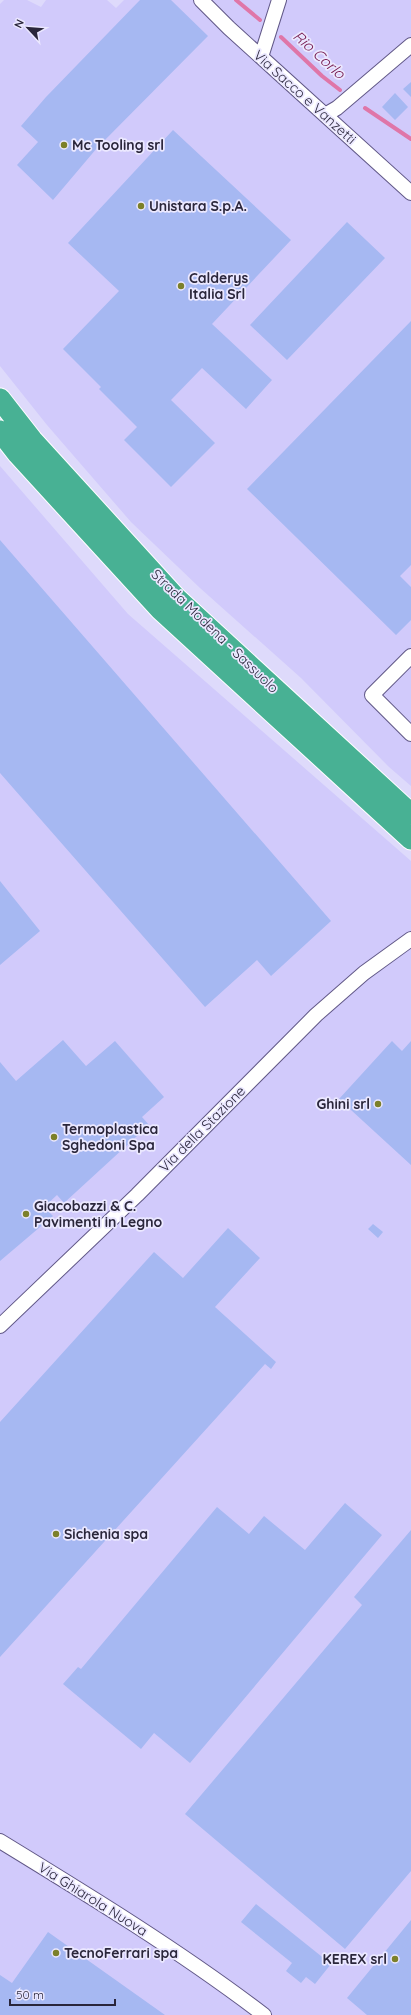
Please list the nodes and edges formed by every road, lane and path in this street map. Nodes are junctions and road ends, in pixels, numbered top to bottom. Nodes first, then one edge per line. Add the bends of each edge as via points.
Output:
1 (201, 0) edge
2 (279, 0) edge
3 (411, 45) edge
4 (261, 56) junction
5 (325, 115) junction
6 (411, 193) edge
7 (0, 399) edge
8 (0, 431) edge
9 (25, 447) junction
10 (411, 656) edge
11 (411, 734) edge
12 (411, 814) edge
13 (411, 839) edge
14 (411, 939) edge
15 (0, 1326) edge
16 (0, 1841) edge
17 (264, 2015) edge

1 - 4 street, Via Sacco e Vanzetti
2 - 4 street
3 - 5 street via 337,108
4 - 5 street, Via Sacco e Vanzetti
5 - 6 street, Via Sacco e Vanzetti
7 - 9 highway, Strada Modena - Sassuolo
8 - 9 highway, Strada Modena - Sassuolo
9 - 12 highway, Strada Modena - Sassuolo via 176,598
9 - 13 highway, Strada Modena - Sassuolo via 160,609
10 - 11 street via 372,695
14 - 15 street, Via della Stazione via 364,973 316,1016
16 - 17 street, Via Ghiarola Nuova via 113,1911 220,1982

